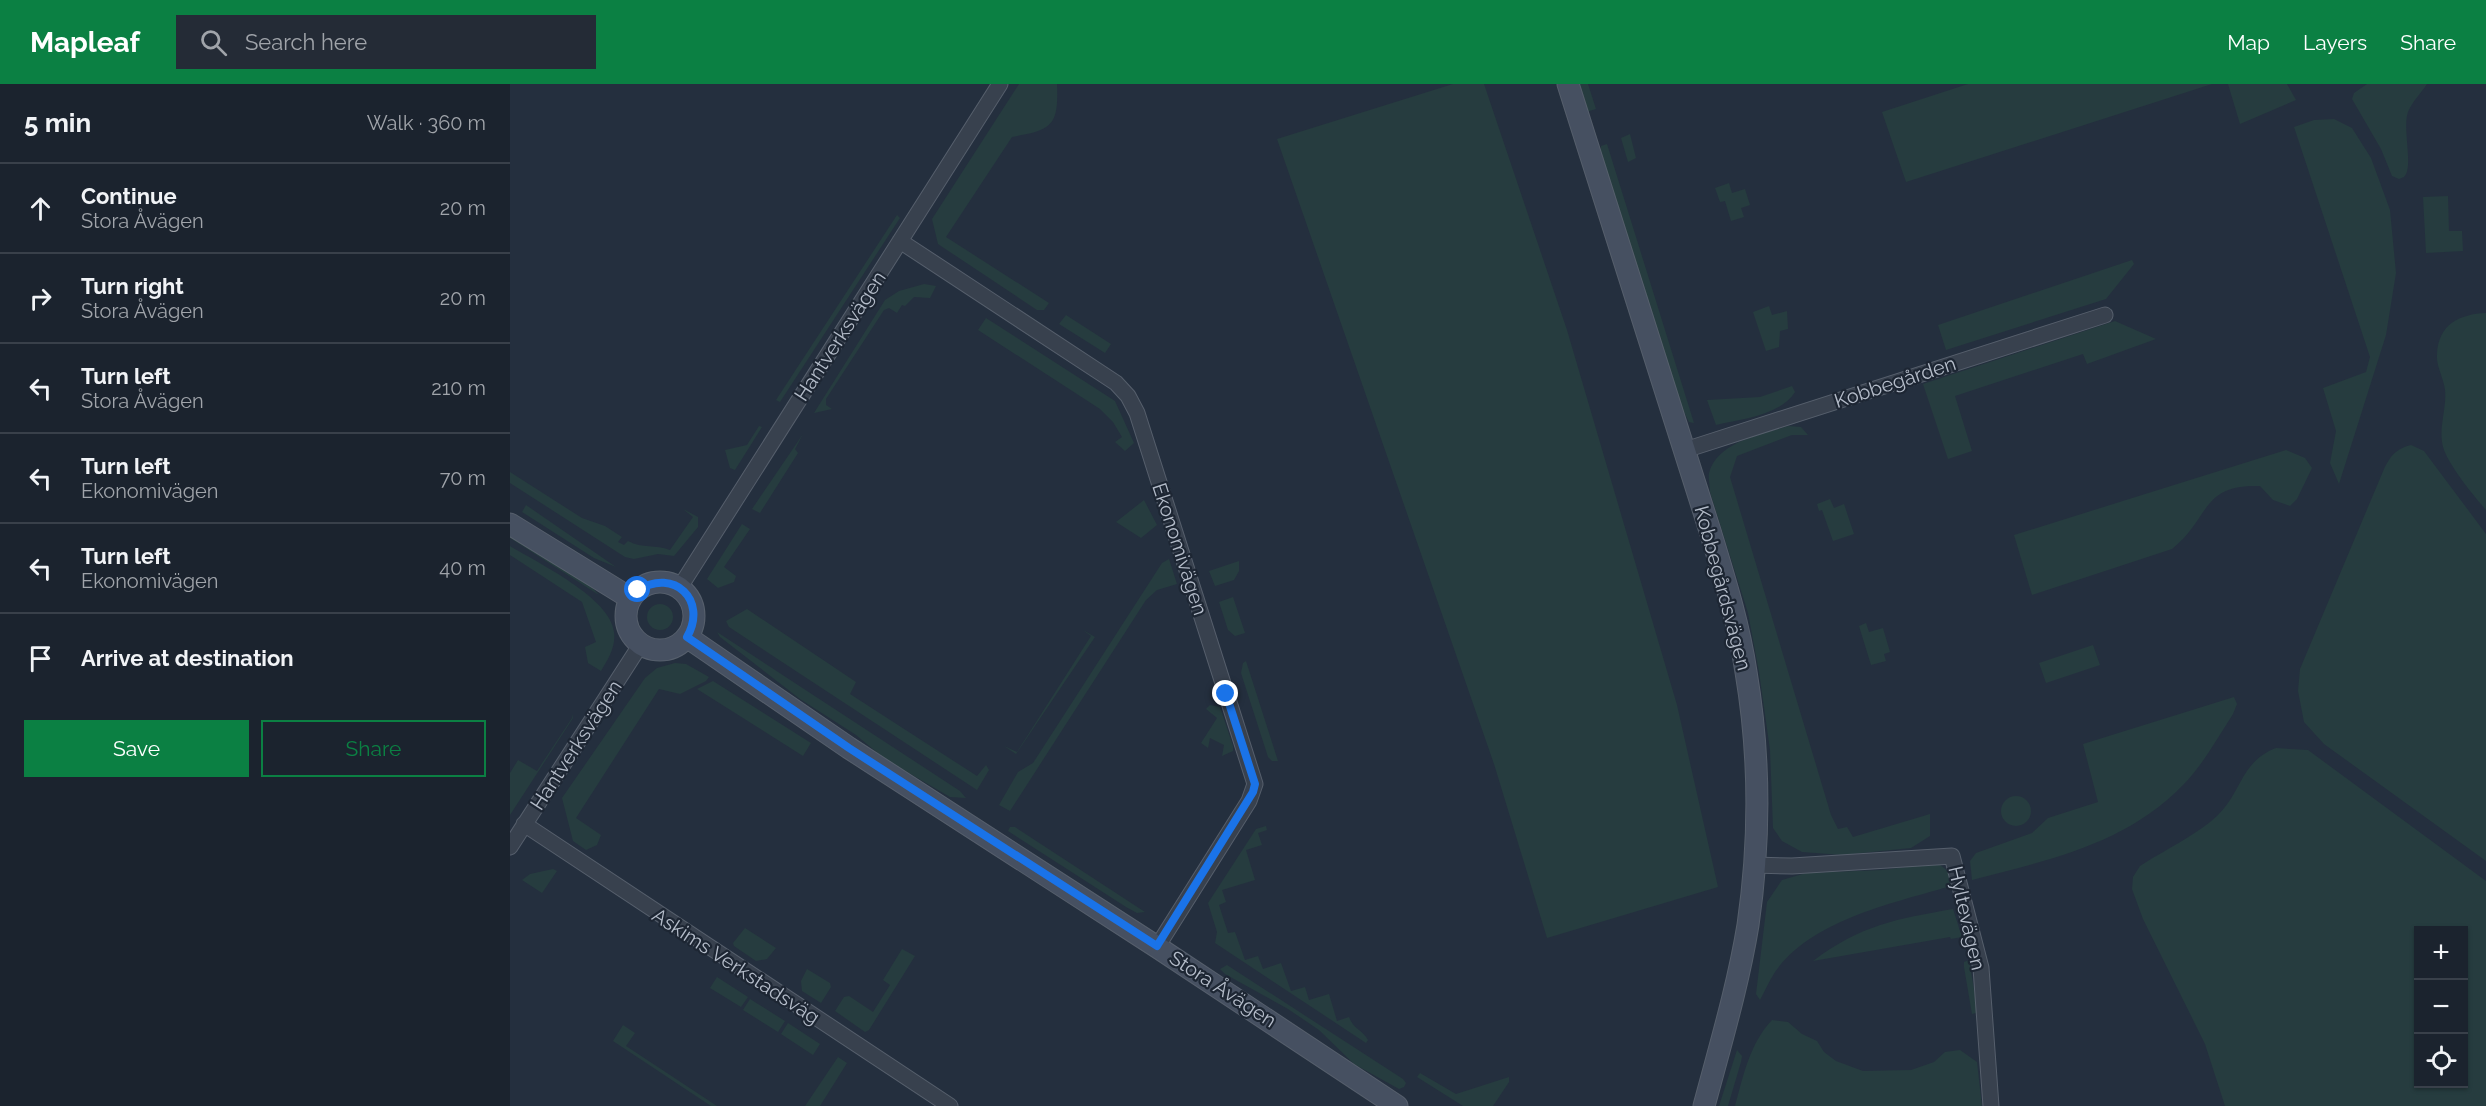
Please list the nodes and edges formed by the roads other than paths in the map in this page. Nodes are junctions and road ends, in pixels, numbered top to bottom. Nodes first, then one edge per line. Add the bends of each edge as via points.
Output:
1 (1000, 84) edge
2 (1568, 84) edge
3 (900, 241) junction
4 (2105, 315) dead end
5 (1685, 450) junction
6 (510, 524) edge
7 (680, 588) junction
8 (630, 598) junction
9 (687, 637) junction
10 (641, 644) junction
11 (524, 825) junction
12 (510, 847) edge
13 (1753, 865) junction
14 (1157, 946) junction
15 (950, 1106) edge
16 (1396, 1106) edge
17 (1704, 1106) edge
18 (1991, 1106) edge

1 - 3 street, Hantverksvägen
2 - 5 street, Kobbegårdsvägen
3 - 7 street, Hantverksvägen
3 - 14 street, Ekonomivägen via 1116,383 1137,413 1255,784 1249,801
4 - 5 street, Kobbegården
5 - 13 street, Kobbegårdsvägen via 1731,602 1746,671 1757,792
6 - 8 street
7 - 8 street via 658,581
7 - 9 street via 693,605 692,627
8 - 10 street via 628,628
9 - 10 street via 670,648
9 - 14 street, Stora Åvägen via 849,748
10 - 11 street, Hantverksvägen
11 - 12 street, Hantverksvägen
11 - 15 street, Askims Verkstadsväg
13 - 17 street, Kobbegårdsvägen via 1747,928
13 - 18 street, Hyltevägen via 1952,856 1981,968
14 - 16 street, Stora Åvägen

